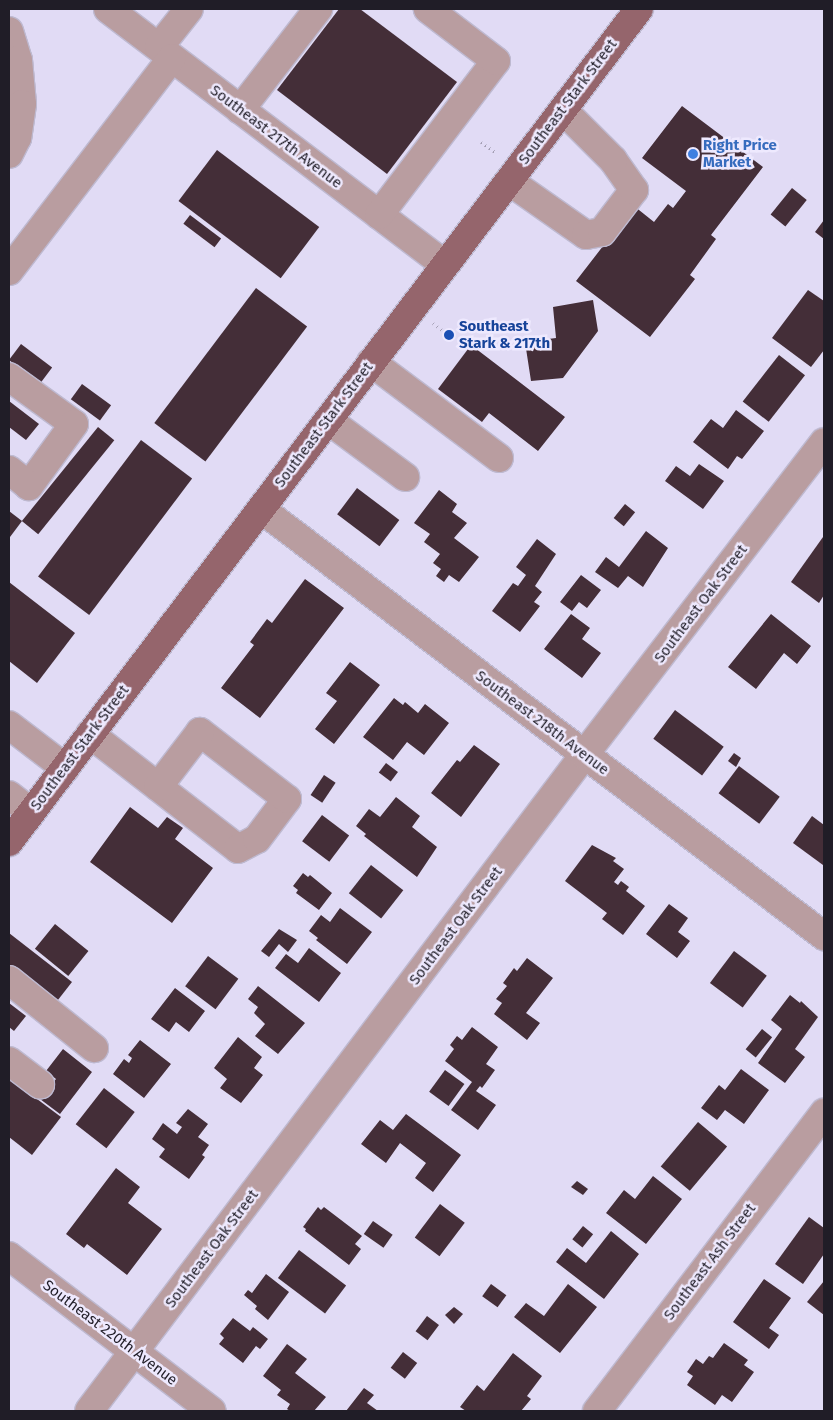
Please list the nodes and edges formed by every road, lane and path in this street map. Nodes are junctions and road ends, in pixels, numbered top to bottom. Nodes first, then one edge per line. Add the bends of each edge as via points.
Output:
1 (11, 9) edge
2 (108, 9) edge
3 (189, 9) edge
4 (318, 9) edge
5 (428, 9) edge
6 (639, 9) edge
7 (9, 26) edge
8 (9, 30) edge
9 (166, 53) junction
10 (15, 103) edge
11 (240, 110) junction
12 (563, 110) junction
13 (9, 154) edge
14 (509, 180) junction
15 (379, 215) junction
16 (445, 266) junction
17 (9, 271) edge
18 (371, 362) junction
19 (9, 377) edge
20 (328, 420) junction
21 (824, 442) edge
22 (499, 458) dead end
23 (9, 470) edge
24 (405, 477) dead end
25 (261, 509) junction
26 (9, 725) edge
27 (90, 734) junction
28 (584, 755) junction
29 (65, 768) junction
30 (158, 787) junction
31 (9, 795) edge
32 (32, 812) junction
33 (9, 842) edge
34 (824, 936) edge
35 (9, 980) edge
36 (94, 1048) dead end
37 (9, 1060) edge
38 (40, 1084) dead end
39 (824, 1113) edge
40 (9, 1256) edge
41 (134, 1352) junction
42 (89, 1411) edge
43 (212, 1411) edge
44 (596, 1411) edge

1 - 7 street
2 - 9 street, Southeast 217th Avenue
3 - 9 street
4 - 11 street
5 - 15 street via 496,61
6 - 12 main road, Southeast Stark Street
8 - 10 street via 18,60
9 - 11 street, Southeast 217th Avenue
9 - 17 street
10 - 13 street via 18,138
11 - 15 street, Southeast 217th Avenue
12 - 14 main road, Southeast Stark Street
12 - 14 street via 613,160 634,190 602,232 586,235
14 - 16 main road, Southeast Stark Street
15 - 16 street, Southeast 217th Avenue
16 - 18 main road, Southeast Stark Street
18 - 20 main road, Southeast Stark Street
18 - 22 street
19 - 23 street via 74,424 30,486
20 - 24 street
20 - 25 main road, Southeast Stark Street
21 - 28 street, Southeast Oak Street
25 - 27 main road, Southeast Stark Street
25 - 28 street, Southeast 218th Avenue
26 - 29 street
27 - 29 main road, Southeast Stark Street
27 - 30 street
28 - 34 street, Southeast 218th Avenue
28 - 41 street, Southeast Oak Street
29 - 32 main road, Southeast Stark Street
30 - 30 street via 238,849 257,839 287,799 200,732
31 - 32 street
32 - 33 main road, Southeast Stark Street
35 - 36 street
37 - 38 street
39 - 44 street, Southeast Ash Street
40 - 41 street, Southeast 220th Avenue
41 - 42 street, Southeast Oak Street
41 - 43 street, Southeast 220th Avenue

